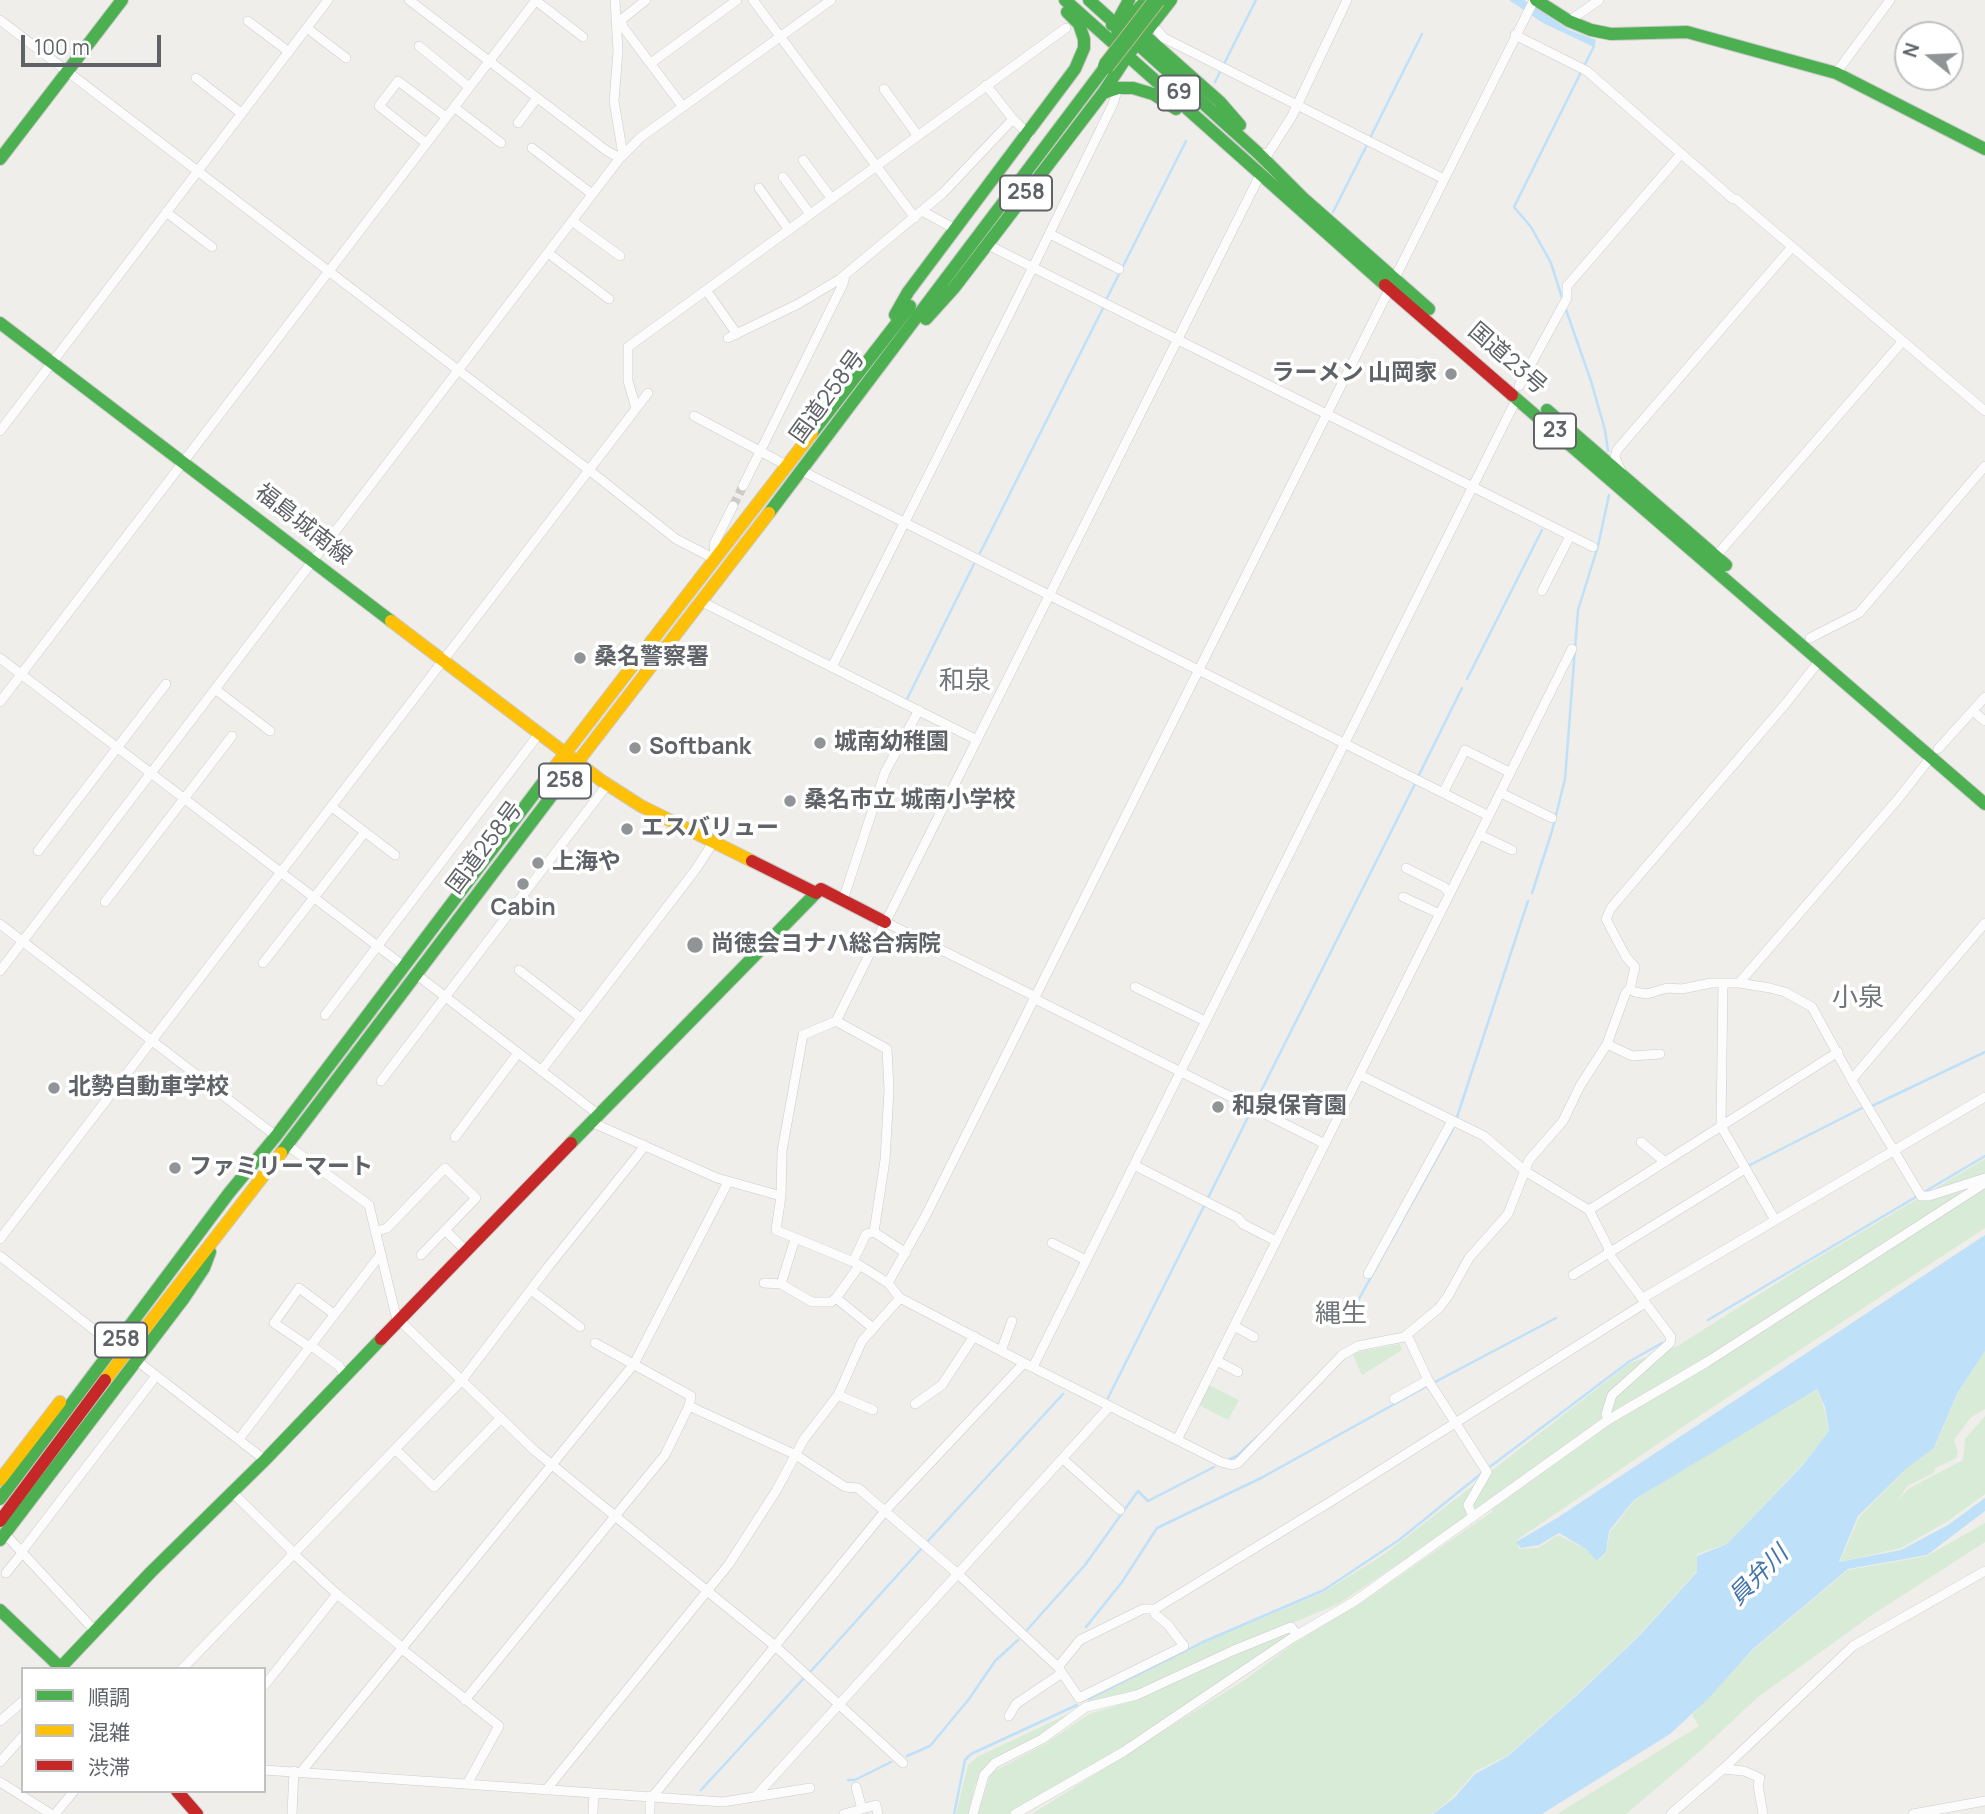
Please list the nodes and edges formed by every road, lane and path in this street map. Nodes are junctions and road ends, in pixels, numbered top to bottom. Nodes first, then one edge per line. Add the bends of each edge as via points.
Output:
1 (122, 0) edge
2 (315, 0) edge
3 (409, 0) edge
4 (536, 0) edge
5 (615, 0) edge
6 (646, 0) edge
7 (737, 0) edge
8 (753, 0) edge
9 (831, 0) edge
10 (1055, 0) edge
11 (1065, 0) edge
12 (1089, 0) edge
13 (1102, 0) edge
14 (1129, 0) edge
15 (1146, 0) edge
16 (1157, 0) edge
17 (1171, 0) edge
18 (1347, 0) edge
19 (1535, 0) edge
20 (1599, 0) edge
21 (1890, 0) edge
22 (326, 4) edge
23 (817, 4) edge
24 (1085, 17) junction
25 (0, 20) edge
26 (1121, 20) junction
27 (248, 21) dead end
28 (619, 21) junction
29 (1569, 21) junction
30 (307, 28) junction
31 (1066, 28) dead end
32 (780, 35) junction
33 (1515, 35) junction
34 (583, 37) dead end
35 (1140, 43) junction
36 (419, 46) dead end
37 (289, 52) junction
38 (346, 58) dead end
39 (489, 61) junction
40 (651, 63) junction
41 (1103, 63) junction
42 (68, 72) junction
43 (1836, 73) junction
44 (196, 78) dead end
45 (986, 85) junction
46 (469, 87) junction
47 (884, 89) dead end
48 (1111, 91) junction
49 (537, 98) junction
50 (1296, 103) junction
51 (454, 107) junction
52 (683, 107) junction
53 (241, 114) junction
54 (446, 117) junction
55 (1013, 119) junction
56 (518, 123) dead end
57 (1029, 135) junction
58 (918, 136) junction
59 (1219, 137) junction
60 (426, 143) junction
61 (501, 143) dead end
62 (1984, 145) edge
63 (533, 148) dead end
64 (1681, 153) junction
65 (1263, 154) junction
66 (621, 157) junction
67 (0, 159) edge
68 (803, 160) dead end
69 (877, 166) junction
70 (197, 171) junction
71 (1260, 175) junction
72 (783, 177) dead end
73 (1444, 179) junction
74 (759, 188) dead end
75 (592, 194) junction
76 (832, 199) junction
77 (922, 211) junction
78 (166, 212) junction
79 (810, 214) junction
80 (915, 218) junction
81 (572, 221) junction
82 (955, 229) junction
83 (789, 230) junction
84 (1050, 234) junction
85 (986, 244) junction
86 (212, 247) dead end
87 (1791, 248) junction
88 (548, 253) junction
89 (620, 256) dead end
90 (1033, 267) junction
91 (1119, 269) dead end
92 (328, 272) junction
93 (845, 275) junction
94 (1392, 283) junction
95 (706, 290) junction
96 (608, 299) dead end
97 (0, 323) edge
98 (1178, 339) junction
99 (1902, 342) junction
100 (875, 350) junction
101 (52, 363) junction
102 (458, 370) junction
103 (865, 388) junction
104 (1518, 392) junction
105 (648, 393) dead end
106 (636, 408) junction
107 (1985, 411) edge
108 (1326, 414) junction
109 (694, 416) dead end
110 (0, 431) edge
111 (760, 451) junction
112 (183, 462) junction
113 (1985, 466) edge
114 (795, 468) junction
115 (589, 470) junction
116 (1621, 472) junction
117 (743, 486) tunnel mouth
118 (1472, 487) junction
119 (733, 506) tunnel mouth
120 (905, 522) junction
121 (1570, 536) junction
122 (1592, 547) dead end
123 (1716, 556) junction
124 (715, 559) junction
125 (313, 562) junction
126 (1542, 592) dead end
127 (1050, 595) junction
128 (701, 601) junction
129 (1810, 638) junction
130 (1572, 649) dead end
131 (0, 658) edge
132 (1820, 660) junction
133 (443, 662) junction
134 (832, 667) junction
135 (1198, 669) junction
136 (22, 674) junction
137 (166, 684) dead end
138 (215, 689) junction
139 (1985, 697) edge
140 (0, 702) edge
141 (919, 710) junction
142 (1973, 711) junction
143 (1985, 721) edge
144 (270, 732) dead end
145 (538, 735) junction
146 (232, 736) dead end
147 (977, 740) junction
148 (1344, 744) junction
149 (118, 748) junction
150 (1934, 753) junction
151 (571, 760) junction
152 (1509, 772) junction
153 (150, 773) junction
154 (607, 785) junction
155 (1985, 790) edge
156 (1443, 793) junction
157 (1501, 793) junction
158 (184, 799) junction
159 (1985, 804) edge
160 (331, 807) junction
161 (1489, 816) junction
162 (1552, 818) dead end
163 (365, 832) junction
164 (1480, 835) junction
165 (714, 841) junction
166 (1512, 850) dead end
167 (38, 851) dead end
168 (395, 855) dead end
169 (1406, 868) dead end
170 (281, 872) junction
171 (816, 893) junction
172 (1451, 893) junction
173 (1403, 897) dead end
174 (315, 898) junction
175 (843, 900) junction
176 (105, 902) dead end
177 (1440, 914) junction
178 (885, 922) junction
179 (1985, 923) edge
180 (0, 925) edge
181 (23, 942) junction
182 (378, 946) junction
183 (263, 963) dead end
184 (519, 970) dead end
185 (0, 971) edge
186 (411, 971) junction
187 (1723, 983) junction
188 (1739, 983) junction
189 (1135, 987) dead end
190 (1630, 989) junction
191 (445, 997) junction
192 (1034, 997) junction
193 (325, 1015) dead end
194 (581, 1018) junction
195 (835, 1021) junction
196 (1205, 1021) junction
197 (152, 1040) junction
198 (1607, 1044) junction
199 (1838, 1052) junction
200 (518, 1053) junction
201 (1660, 1054) dead end
202 (541, 1071) junction
203 (1180, 1072) junction
204 (1360, 1075) junction
205 (1852, 1079) junction
206 (381, 1081) dead end
207 (1985, 1097) edge
208 (595, 1118) junction
209 (1452, 1121) junction
210 (1721, 1126) junction
211 (455, 1137) dead end
212 (282, 1140) junction
213 (1642, 1142) dead end
214 (1325, 1144) junction
215 (643, 1145) junction
216 (1893, 1151) junction
217 (1665, 1162) junction
218 (1134, 1165) junction
219 (1745, 1169) junction
220 (1525, 1171) junction
221 (1985, 1178) edge
222 (728, 1182) junction
223 (1985, 1184) edge
224 (229, 1193) junction
225 (781, 1196) junction
226 (1590, 1210) junction
227 (1775, 1220) junction
228 (445, 1230) junction
229 (375, 1232) junction
230 (874, 1232) junction
231 (215, 1236) junction
232 (0, 1239) edge
233 (795, 1239) junction
234 (1276, 1241) junction
235 (1052, 1243) dead end
236 (466, 1251) junction
237 (906, 1253) junction
238 (381, 1254) junction
239 (1609, 1254) junction
240 (421, 1255) dead end
241 (0, 1256) edge
242 (1086, 1260) junction
243 (856, 1264) junction
244 (1368, 1273) dead end
245 (1573, 1275) dead end
246 (764, 1283) dead end
247 (888, 1283) junction
248 (781, 1284) junction
249 (531, 1290) junction
250 (836, 1298) junction
251 (900, 1298) junction
252 (1644, 1301) junction
253 (334, 1314) junction
254 (399, 1320) junction
255 (1012, 1321) dead end
256 (1234, 1326) junction
257 (579, 1327) dead end
258 (873, 1328) junction
259 (1407, 1335) junction
260 (974, 1336) junction
261 (1254, 1337) dead end
262 (107, 1340) junction
263 (595, 1343) dead end
264 (309, 1345) junction
265 (1001, 1351) junction
266 (136, 1360) junction
267 (1217, 1361) junction
268 (634, 1364) junction
269 (1029, 1365) junction
270 (1238, 1372) dead end
271 (156, 1376) junction
272 (345, 1376) junction
273 (462, 1380) junction
274 (1428, 1380) junction
275 (838, 1395) junction
276 (1394, 1399) dead end
277 (915, 1404) dead end
278 (689, 1406) junction
279 (1110, 1406) junction
280 (873, 1410) dead end
281 (501, 1418) junction
282 (1608, 1419) junction
283 (1456, 1422) junction
284 (239, 1439) junction
285 (1177, 1440) junction
286 (395, 1449) junction
287 (796, 1455) junction
288 (1063, 1458) junction
289 (265, 1460) junction
290 (552, 1464) junction
291 (10, 1486) edge
292 (232, 1492) junction
293 (0, 1499) edge
294 (1120, 1510) dead end
295 (885, 1511) junction
296 (615, 1516) junction
297 (1473, 1517) junction
298 (2, 1532) edge
299 (22, 1552) junction
300 (293, 1553) junction
301 (1985, 1571) edge
302 (6, 1573) dead end
303 (958, 1574) junction
304 (708, 1592) junction
305 (337, 1594) junction
306 (1155, 1609) junction
307 (0, 1610) edge
308 (96, 1632) junction
309 (1297, 1635) junction
310 (775, 1646) junction
311 (402, 1648) junction
312 (60, 1667) edge
313 (62, 1667) edge
314 (184, 1667) edge
315 (1060, 1670) junction
316 (266, 1683) edge
317 (1079, 1698) junction
318 (465, 1700) junction
319 (21, 1703) edge
320 (840, 1704) junction
321 (1086, 1707) junction
322 (1009, 1716) dead end
323 (0, 1721) edge
324 (21, 1738) edge
325 (0, 1762) edge
326 (903, 1763) dead end
327 (1723, 1769) junction
328 (266, 1770) edge
329 (297, 1772) junction
330 (0, 1782) edge
331 (467, 1784) junction
332 (856, 1787) dead end
333 (810, 1788) dead end
334 (546, 1790) junction
335 (72, 1793) edge
336 (179, 1793) edge
337 (594, 1793) junction
338 (652, 1796) junction
339 (756, 1797) junction
340 (1985, 1801) edge
341 (862, 1809) junction
342 (593, 1812) edge
343 (53, 1814) edge
344 (197, 1814) edge
345 (292, 1814) edge
346 (650, 1814) edge
347 (844, 1814) edge
348 (878, 1814) edge
349 (973, 1814) edge
350 (1015, 1814) edge
351 (1671, 1814) edge
352 (1763, 1814) edge
353 (1913, 1814) edge

1 - 42 main road
2 - 22 street
3 - 39 street
4 - 34 street
4 - 39 street
5 - 28 street
6 - 28 street
7 - 40 street
8 - 32 street
9 - 23 street
10 - 57 main road, 258 via 1079,24 1084,48 1076,69
11 - 24 main road
12 - 26 main road
13 - 26 main road
14 - 26 main road
15 - 26 main road
15 - 41 main road, 国道258号 / 258
16 - 41 main road, 国道258号 / 258, bridge
17 - 35 main road
18 - 50 street
19 - 29 main road
19 - 33 street
20 - 29 street
21 - 43 street
22 - 30 street
23 - 32 street
24 - 26 main road via 1102,25
24 - 35 main road
25 - 42 street
26 - 35 main road
27 - 37 street
28 - 40 street
28 - 66 street via 613,93
29 - 43 main road via 1611,34 1687,32
30 - 37 street
30 - 38 street
31 - 45 street
32 - 52 street
32 - 69 street
33 - 64 street via 1582,69
33 - 73 street
35 - 48 main road
35 - 50 street via 1164,38
35 - 59 main road, 69 via 1220,132
35 - 65 main road, 国道23号 via 1220,102
36 - 46 street
37 - 53 street
39 - 46 street
39 - 49 street
40 - 52 street
41 - 100 main road, 国道258号 / 258
41 - 103 main road, 国道258号 / 258
42 - 67 main road
42 - 70 street
43 - 62 main road
44 - 53 street
45 - 55 street
45 - 58 street
46 - 51 street
47 - 58 street
48 - 59 main road via 1133,88 1153,94
48 - 84 street via 1113,104
48 - 85 main road, 258 via 1052,153
49 - 56 street
49 - 66 street
50 - 65 street via 1292,116
50 - 73 street
51 - 54 street
51 - 61 street
52 - 66 street
53 - 70 street
54 - 60 street
54 - 60 street via 398,81 379,106
55 - 57 street
55 - 77 street
57 - 82 main road, 258
58 - 69 street
59 - 71 main road, 国道23号 / 23
60 - 92 street
63 - 75 street
64 - 87 street
64 - 104 street via 1567,286 1564,304
65 - 94 main road, 国道23号 / 23
66 - 75 street
68 - 76 street
69 - 76 street
69 - 80 street
70 - 78 street
70 - 92 street
71 - 94 main road, 国道23号 / 23
71 - 98 street
72 - 79 street
73 - 94 street
74 - 83 street
75 - 81 street
76 - 79 street
77 - 80 street
77 - 82 street
78 - 86 street
78 - 101 street
79 - 83 street
80 - 93 street
81 - 88 street
81 - 89 street
82 - 100 main road, 258 via 908,292
83 - 95 street
84 - 90 street
84 - 91 street
85 - 90 street
85 - 103 main road, 258 via 954,288
87 - 99 street
87 - 116 street via 1617,450
88 - 96 street
88 - 102 street
90 - 98 street
90 - 120 street
92 - 102 street
92 - 112 street
93 - 95 street via 808,299 732,336
93 - 111 street
94 - 104 main road, 国道23号 / 23
94 - 108 street
95 - 106 street via 628,347 628,381
97 - 101 main road, 福島城南線
98 - 108 street
98 - 127 street
99 - 107 street
99 - 123 street
100 - 114 main road, 国道258号 / 258
101 - 110 street
101 - 112 main road, 福島城南線
102 - 115 street
102 - 125 street
103 - 114 main road, 国道258号 / 258
104 - 116 main road, 国道23号 / 23
104 - 118 street
104 - 132 main road, 国道23号 / 23
105 - 106 street
106 - 115 street
108 - 118 street
108 - 135 street
109 - 111 street
111 - 114 street
111 - 117 street
112 - 125 main road, 福島城南線
112 - 136 street
113 - 129 street via 1859,613
114 - 120 street
114 - 124 main road, 国道258号 / 258
114 - 128 main road, 国道258号 / 258
115 - 124 street via 676,539
115 - 133 street
116 - 123 main road, 国道23号 / 23
118 - 121 street
118 - 148 street
119 - 124 street via 714,544
120 - 127 street
120 - 134 street
121 - 122 street
121 - 126 street
123 - 129 main road, 国道23号 / 23
124 - 151 main road, 国道258号 / 258
125 - 133 main road, 福島城南線
125 - 138 street
127 - 135 street
127 - 147 street
128 - 134 street
128 - 151 main road, 国道258号 / 258
129 - 150 main road, 国道23号 / 23
130 - 152 street
131 - 136 street
132 - 150 main road, 国道23号 / 23
132 - 190 street via 1608,912 1608,924 1635,967
133 - 145 main road, 福島城南線
133 - 160 street
134 - 141 street
135 - 148 street
135 - 192 street
136 - 140 street
136 - 149 street
137 - 149 street
138 - 144 street
138 - 153 street
139 - 142 street
141 - 147 street
141 - 175 street via 885,772
142 - 143 street
142 - 150 street
145 - 151 main road, 福島城南線
145 - 182 street
146 - 158 street
147 - 178 street
148 - 156 street
148 - 196 street
149 - 153 street
149 - 167 street
150 - 155 main road, 国道23号 / 23
150 - 159 main road, 国道23号 / 23
150 - 188 street
151 - 154 main road, 福島城南線
151 - 186 main road, 国道258号 / 258
152 - 156 street via 1465,750
152 - 157 street
153 - 158 street
153 - 181 street
154 - 165 main road, 福島城南線
154 - 191 street
156 - 161 street
157 - 161 street
157 - 162 street
158 - 170 street
158 - 176 street
160 - 163 street
160 - 170 street
161 - 164 street
163 - 168 street
163 - 174 street
164 - 166 street
164 - 172 street
165 - 171 main road, 福島城南線
165 - 194 street
169 - 172 street
170 - 174 street
170 - 197 street
171 - 175 main road, 福島城南線 via 821,889
171 - 208 main road
172 - 177 street
173 - 177 street
174 - 182 street
174 - 183 street
175 - 178 main road, 福島城南線
177 - 204 street
178 - 192 street
178 - 195 street
179 - 205 street
180 - 181 street
181 - 185 street
181 - 197 street
182 - 186 street
182 - 193 street
184 - 194 street
186 - 191 street
186 - 212 main road, 国道258号 / 258
187 - 188 street
187 - 190 street via 1647,994
187 - 210 street
188 - 199 street via 1803,1000 1818,1015
189 - 196 street
190 - 198 street
191 - 200 street
191 - 206 street
192 - 203 street
192 - 237 street
194 - 202 street
195 - 225 street via 803,1035 782,1151
195 - 230 street via 887,1049 885,1160
196 - 203 street
197 - 212 street
197 - 232 street
198 - 201 street via 1632,1056
198 - 220 street via 1563,1121
199 - 205 street
199 - 210 street
200 - 202 street
200 - 211 street
202 - 208 street
203 - 214 street
203 - 218 street
204 - 209 street
204 - 214 street
205 - 216 street
207 - 216 street
208 - 215 street
208 - 236 main road
209 - 220 street via 1483,1136
209 - 244 street
210 - 217 street
210 - 219 street
212 - 224 main road, 国道258号 / 258
212 - 229 street via 369,1205
212 - 231 main road, 国道258号 / 258
213 - 217 street
214 - 234 street
215 - 222 street
215 - 249 street
216 - 221 street via 1919,1194 1929,1196
216 - 227 street
217 - 226 street
218 - 234 street
218 - 242 street
219 - 227 street
219 - 239 street
220 - 226 street
220 - 259 street via 1507,1214 1469,1258 1439,1308
222 - 225 street
222 - 268 street
223 - 282 street via 1707,1362
224 - 262 main road via 198,1220
224 - 291 main road, 国道258号 / 258
225 - 233 street via 776,1230
226 - 239 street
227 - 252 street
228 - 229 street via 477,1198 445,1168 387,1228
228 - 236 street
228 - 240 street
229 - 238 street
230 - 237 street
230 - 243 street via 866,1234
231 - 266 main road via 204,1268
231 - 291 main road, 国道258号 / 258
233 - 243 street
233 - 248 street
234 - 256 street
235 - 242 street
236 - 254 main road
237 - 247 street
238 - 253 street
238 - 254 street
239 - 245 street
239 - 252 street
241 - 262 street
242 - 269 street
243 - 247 street
243 - 250 street
246 - 248 street
247 - 251 street
248 - 250 street via 812,1302
249 - 257 street
249 - 273 street
250 - 258 street
251 - 258 street
251 - 260 street
252 - 282 street via 1663,1324 1670,1343 1612,1395
252 - 283 street
253 - 264 street
253 - 264 street via 299,1288 274,1323
254 - 272 main road
254 - 273 street
255 - 265 street
256 - 261 street
256 - 267 street
258 - 275 street
259 - 274 street
259 - 285 street via 1357,1346 1342,1355 1238,1463 1227,1464
260 - 265 street
260 - 277 street via 942,1385
262 - 291 main road
263 - 268 street
264 - 272 street via 339,1366
264 - 284 street
265 - 269 street
266 - 271 street
266 - 298 main road
267 - 270 street
267 - 285 street
268 - 278 street via 691,1396
268 - 290 street
269 - 279 street
269 - 295 street
271 - 284 street
271 - 299 street
272 - 289 main road
273 - 281 street
273 - 286 street
274 - 276 street
274 - 283 street
275 - 280 street
275 - 287 street
278 - 287 street
278 - 296 street via 665,1455
279 - 285 street
279 - 288 street
281 - 286 street via 434,1487
281 - 290 street
282 - 297 street
283 - 297 street via 1485,1469 1468,1505
283 - 306 street
284 - 289 street
286 - 300 street
287 - 295 street via 845,1487 858,1488
287 - 304 street
288 - 294 street
288 - 303 street
289 - 292 main road
290 - 296 street
290 - 311 street
291 - 293 main road, 国道258号 / 258
291 - 298 main road, 国道258号 / 258
292 - 300 street
292 - 308 main road
295 - 303 street
295 - 310 street
296 - 304 street
296 - 318 street
297 - 309 street via 1355,1601
298 - 299 street
299 - 302 street
299 - 308 street
300 - 305 street
300 - 314 street
301 - 327 street via 1853,1646
303 - 315 street
303 - 320 street
304 - 310 street
304 - 334 street
305 - 311 street
305 - 316 street
306 - 315 street via 1143,1609 1080,1640
306 - 317 street via 1184,1646
307 - 312 main road
308 - 313 main road
309 - 321 street via 1292,1627 1137,1695
309 - 350 street via 1123,1752
310 - 320 street
310 - 338 street
311 - 318 street
311 - 329 street
315 - 317 street
315 - 322 street via 1016,1704
317 - 321 street
318 - 331 street via 499,1726
319 - 323 street
320 - 326 street
320 - 339 street
321 - 349 street via 1042,1739 995,1763 985,1775
324 - 325 street
327 - 351 street
327 - 352 street via 1760,1778
328 - 329 street
329 - 331 street
329 - 345 street
330 - 343 street
331 - 334 street
332 - 341 street
333 - 339 street
334 - 337 street
335 - 343 street
336 - 344 main road
337 - 338 street
337 - 342 street
338 - 339 street via 723,1802
338 - 346 street
340 - 353 street
341 - 347 street
341 - 348 street via 876,1805

